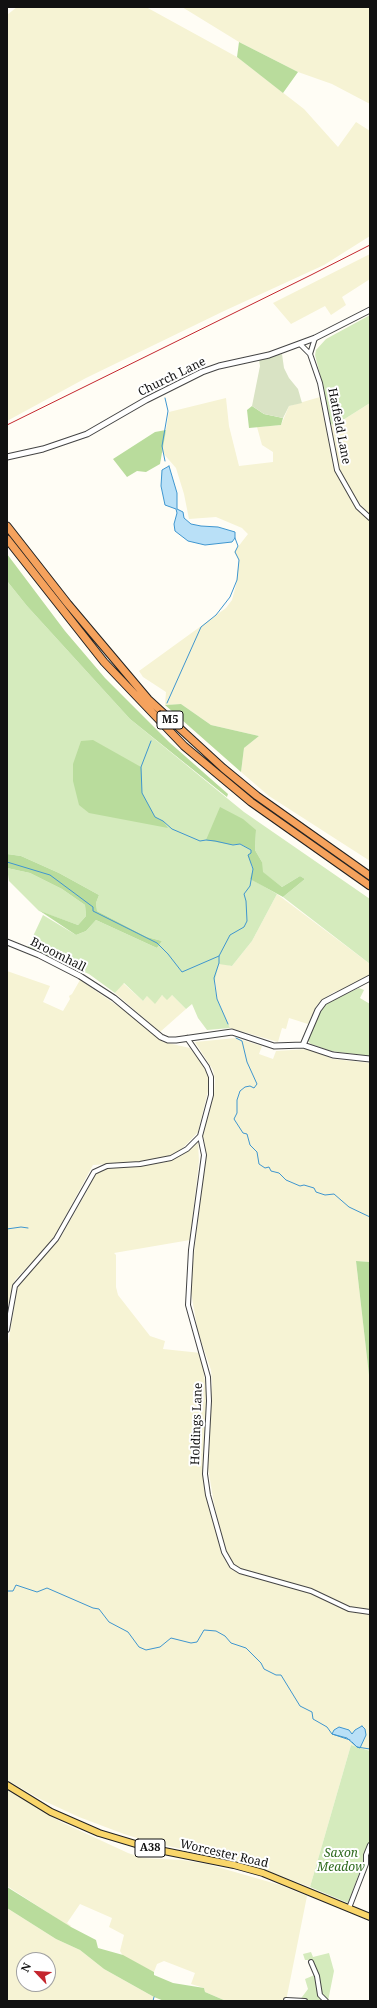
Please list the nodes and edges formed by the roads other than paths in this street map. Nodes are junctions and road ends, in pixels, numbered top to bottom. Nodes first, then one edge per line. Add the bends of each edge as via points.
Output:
1 (370, 310) edge
2 (315, 338) junction
3 (300, 344) junction
4 (310, 354) junction
5 (7, 457) edge
6 (370, 518) edge
7 (7, 526) edge
8 (7, 539) edge
9 (370, 876) edge
10 (370, 886) edge
11 (7, 942) edge
12 (370, 978) edge
13 (187, 1038) junction
14 (302, 1045) junction
15 (370, 1059) edge
16 (200, 1136) junction
17 (7, 1330) edge
18 (370, 1612) edge
19 (7, 1785) edge
20 (370, 1845) edge
21 (368, 1864) edge
22 (349, 1908) junction
23 (370, 1917) edge
24 (311, 1962) dead end
25 (324, 1999) edge
26 (286, 2000) dead end
27 (305, 2001) edge
28 (316, 2001) edge

1 - 2 street, Church Lane
2 - 3 street, Church Lane
2 - 4 street
3 - 4 street, Hatfield Lane
3 - 5 street, Church Lane via 269,355 202,372 146,400 96,431 43,449
4 - 6 street, Hatfield Lane via 320,383 337,470 358,506
7 - 9 highway, M5 via 124,672 182,731 257,796
8 - 10 highway, M5 via 104,662 184,746 251,802
11 - 13 street, Broomhall via 80,976 114,998 161,1037 176,1040
12 - 14 street via 324,1002
13 - 14 street, Broomhall via 232,1032 274,1046
13 - 16 street via 211,1077 211,1095
14 - 15 street via 333,1055
16 - 17 street via 187,1149 171,1158 140,1164 107,1166 94,1172 56,1239 15,1286
16 - 18 street, Holdings Lane via 204,1154 191,1250 188,1300 208,1377 205,1474 208,1495 224,1552 232,1566 240,1571 311,1591 349,1609
19 - 22 main road, Worcester Road / A38 via 51,1812 98,1833 149,1848 234,1865 281,1880
20 - 21 street via 366,1855
21 - 22 street
22 - 23 main road, Worcester Road / A38
24 - 25 street via 317,1976 318,1990
25 - 28 street
26 - 27 street

